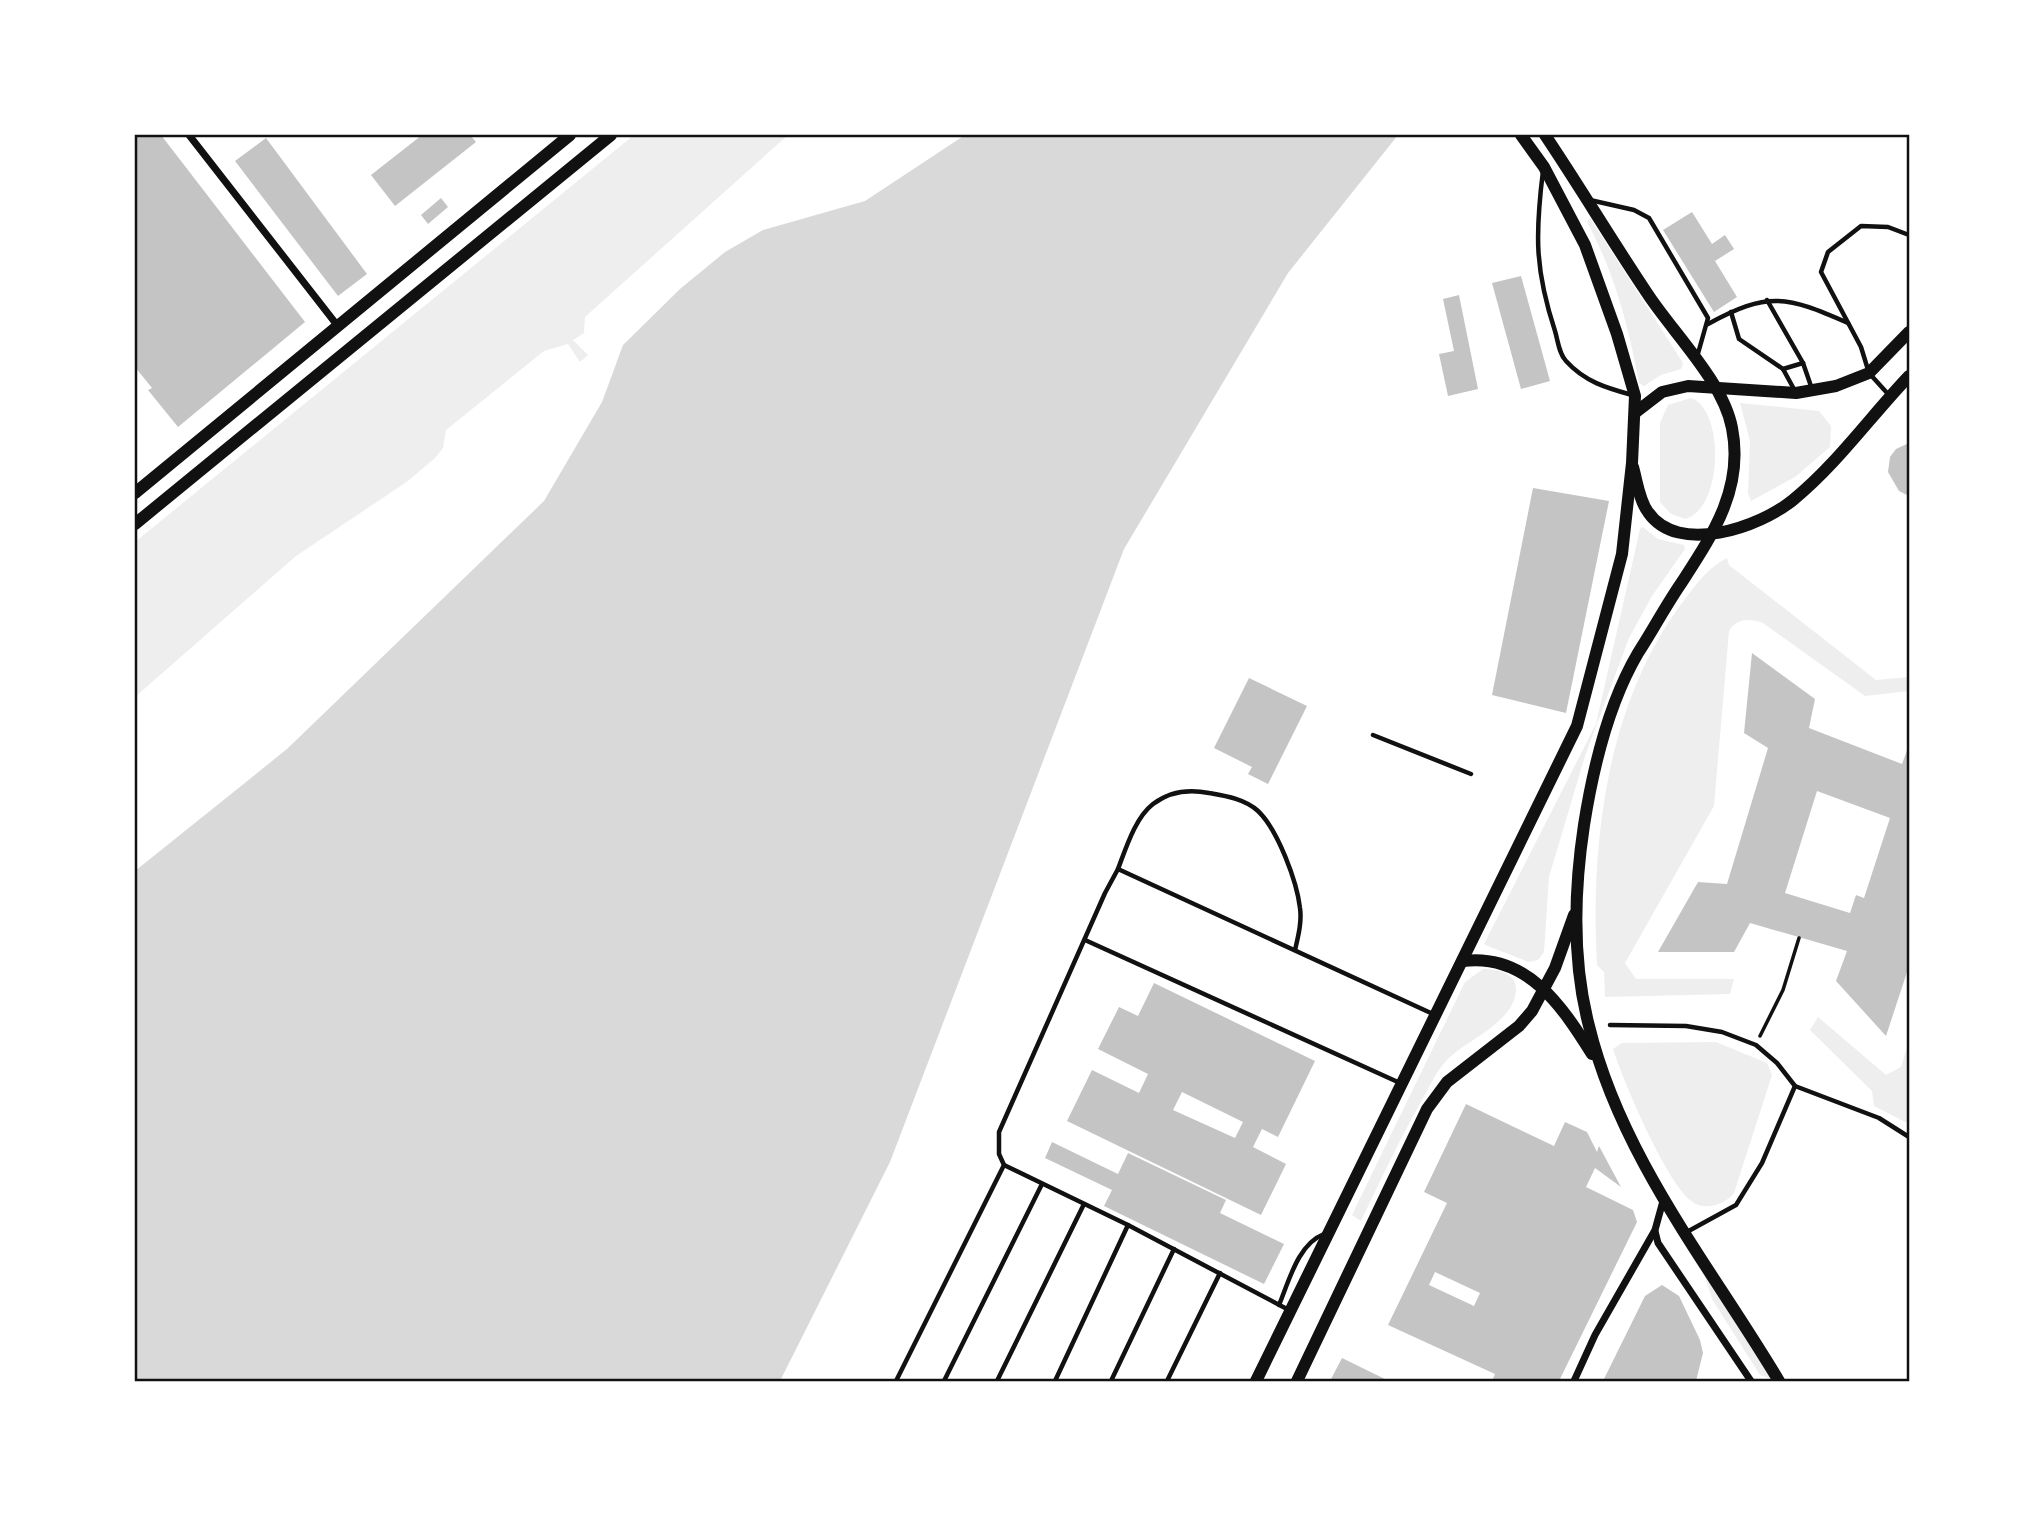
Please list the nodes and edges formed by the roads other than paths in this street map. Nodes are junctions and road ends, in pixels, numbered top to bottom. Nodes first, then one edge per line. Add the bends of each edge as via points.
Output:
1 (189, 135) edge
2 (570, 135) edge
3 (611, 135) edge
4 (1521, 135) edge
5 (1545, 135) edge
6 (1544, 167) junction
7 (1590, 200) junction
8 (1909, 235) edge
9 (1766, 299) junction
10 (1731, 312) junction
11 (1708, 324) junction
12 (1849, 324) junction
13 (337, 325) junction
14 (1909, 332) edge
15 (1695, 361) junction
16 (1803, 363) junction
17 (1783, 369) junction
18 (1869, 373) junction
19 (1909, 376) edge
20 (1717, 389) junction
21 (1813, 391) junction
22 (1796, 393) junction
23 (1634, 396) junction
24 (1890, 396) junction
25 (1636, 412) junction
26 (1632, 463) junction
27 (135, 493) edge
28 (135, 524) edge
29 (1714, 533) junction
30 (1373, 735) dead end
31 (1471, 774) dead end
32 (1118, 869) junction
33 (1576, 912) junction
34 (1085, 940) junction
35 (1294, 950) junction
36 (1463, 961) junction
37 (1546, 988) junction
38 (1434, 1014) junction
39 (1610, 1025) dead end
40 (1602, 1070) junction
41 (1401, 1083) junction
42 (1795, 1086) junction
43 (1909, 1137) edge
44 (1004, 1165) junction
45 (1042, 1184) junction
46 (1663, 1197) junction
47 (1084, 1203) junction
48 (1128, 1225) junction
49 (1655, 1230) junction
50 (1331, 1232) junction
51 (1685, 1234) junction
52 (1174, 1249) junction
53 (1220, 1273) junction
54 (1279, 1304) junction
55 (1291, 1312) junction
56 (1744, 1378) edge
57 (897, 1381) edge
58 (944, 1381) edge
59 (997, 1381) edge
60 (1055, 1381) edge
61 (1111, 1381) edge
62 (1167, 1381) edge
63 (1256, 1381) edge
64 (1297, 1381) edge
65 (1574, 1381) edge
66 (1751, 1381) edge
67 (1779, 1381) edge

1 - 13 street
2 - 13 main road
3 - 28 main road
4 - 6 main road
5 - 7 main road
6 - 23 main road via 1585,246
6 - 23 lane via 1536,247 1542,293 1563,359 1601,387
7 - 11 lane via 1649,218 1703,307
7 - 15 main road
8 - 12 lane via 1861,226 1828,252 1823,260 1823,280
9 - 10 lane
9 - 12 lane via 1790,302
9 - 16 lane
10 - 11 lane
10 - 17 lane via 1739,339
11 - 15 lane
12 - 18 lane
13 - 27 main road
14 - 18 main road
15 - 20 main road
16 - 17 lane
16 - 21 lane
17 - 22 lane
18 - 21 main road
18 - 24 lane
19 - 24 main road
20 - 22 main road
20 - 25 main road via 1688,386 1662,392
20 - 29 main road via 1732,425 1735,456 1730,494
21 - 22 main road
23 - 25 main road
24 - 29 main road via 1827,469 1791,502 1752,523
25 - 26 main road
26 - 29 main road via 1648,512 1663,527 1677,533
26 - 36 main road via 1622,554 1577,726
29 - 33 main road via 1633,662 1607,724 1588,797
30 - 31 lane
32 - 34 lane
32 - 35 lane
32 - 35 lane via 1142,817 1170,794 1193,790 1244,802 1259,812 1277,836 1290,872 1301,909
33 - 37 main road
33 - 40 main road via 1588,1024
34 - 41 lane
34 - 44 lane via 999,1132
35 - 38 lane
36 - 37 main road via 1499,962
36 - 38 main road
37 - 40 main road
37 - 64 main road via 1519,1026 1447,1082 1427,1109
38 - 41 main road
39 - 42 lane via 1686,1026 1722,1032 1756,1045
40 - 46 main road
41 - 50 main road
42 - 43 lane via 1879,1118
42 - 51 lane via 1762,1163 1736,1205
44 - 45 lane
44 - 57 lane
45 - 47 lane
45 - 58 lane
46 - 49 street
46 - 51 main road
47 - 48 lane
47 - 59 lane
48 - 52 lane
48 - 60 lane
49 - 56 street via 1658,1243
49 - 65 street
50 - 54 lane via 1312,1241 1300,1256
50 - 55 main road
51 - 67 main road
52 - 53 lane
52 - 61 lane
53 - 54 lane
53 - 62 lane
54 - 55 lane
55 - 63 main road
56 - 66 street

